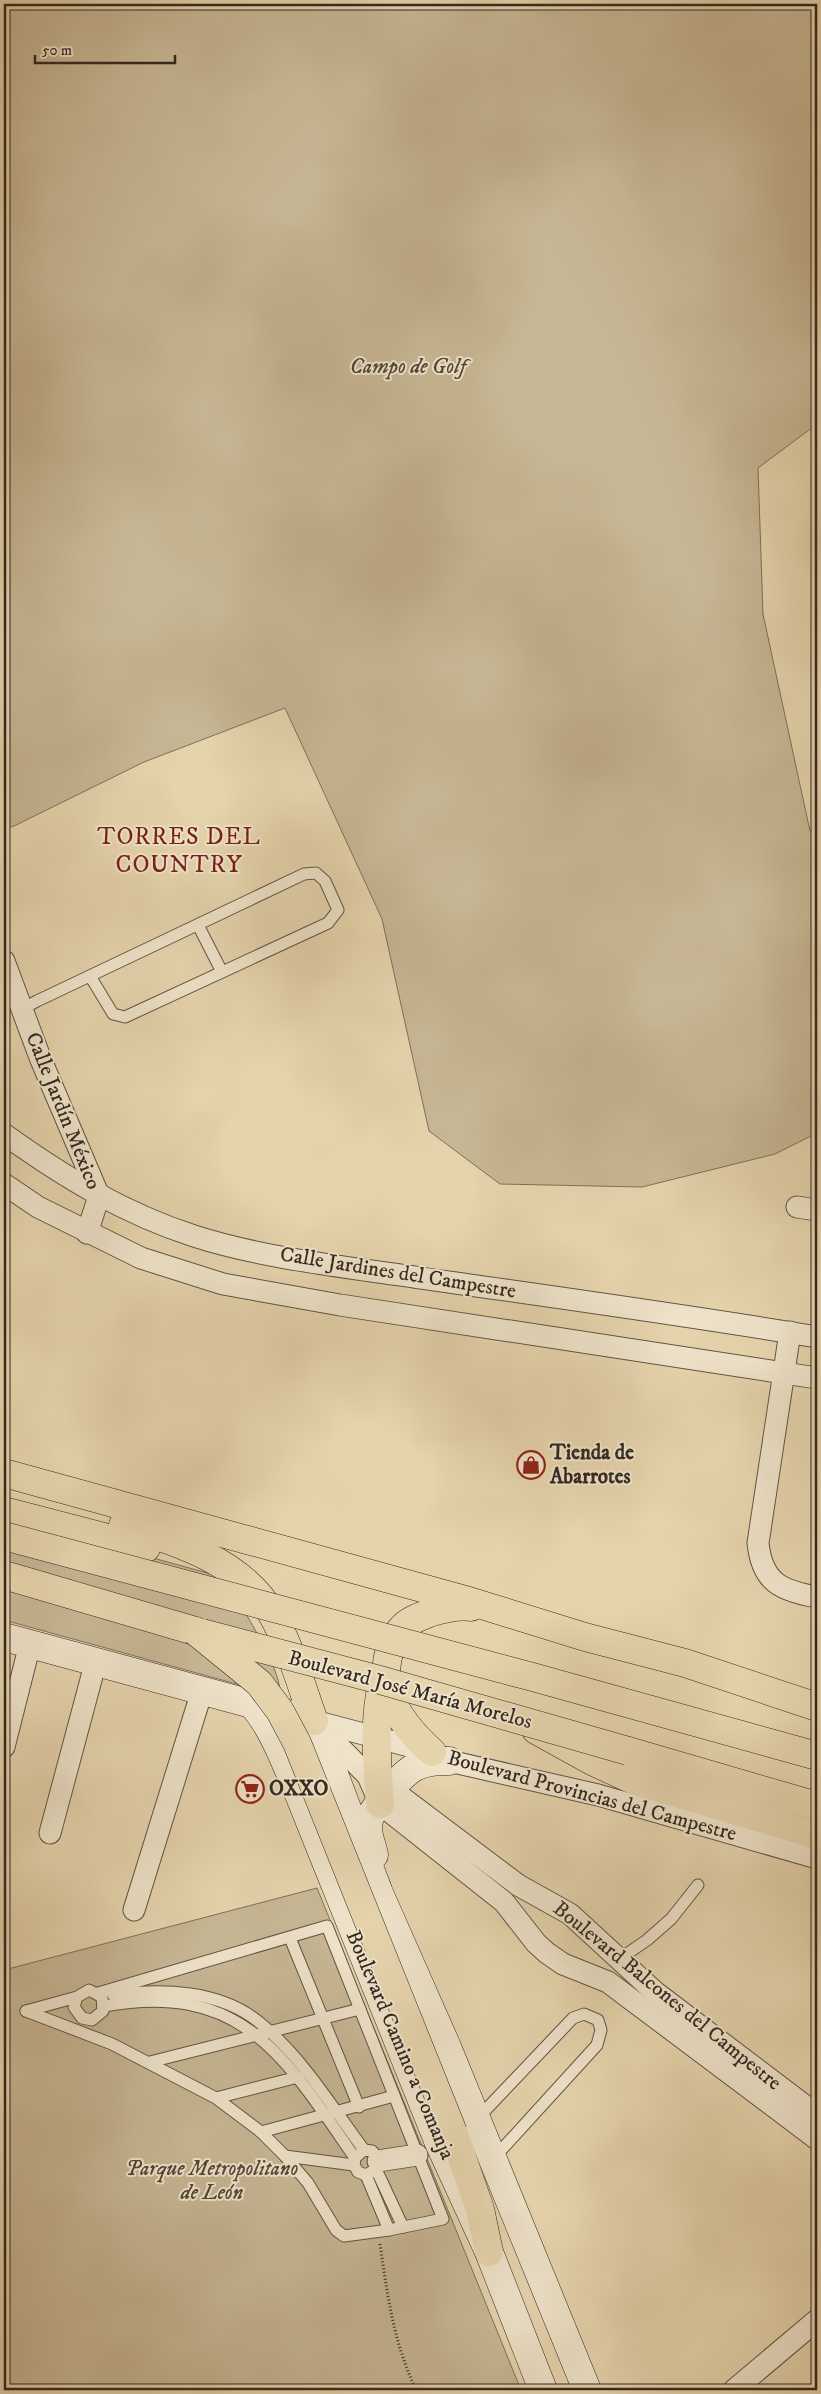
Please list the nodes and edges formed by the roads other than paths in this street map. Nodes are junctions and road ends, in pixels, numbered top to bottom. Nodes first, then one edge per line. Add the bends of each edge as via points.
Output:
1 (198, 925) junction
2 (4, 961) edge
3 (222, 972) junction
4 (90, 976) junction
5 (22, 1009) junction
6 (4, 1134) edge
7 (4, 1184) edge
8 (99, 1196) junction
9 (87, 1233) junction
10 (790, 1332) junction
11 (817, 1337) edge
12 (785, 1373) junction
13 (817, 1378) edge
14 (4, 1473) edge
15 (4, 1490) edge
16 (4, 1511) edge
17 (4, 1536) edge
18 (230, 1570) junction
19 (4, 1575) edge
20 (817, 1597) edge
21 (500, 1611) junction
22 (196, 1631) junction
23 (4, 1637) edge
24 (30, 1644) junction
25 (96, 1661) junction
26 (387, 1666) junction
27 (202, 1691) junction
28 (251, 1703) junction
29 (817, 1707) edge
30 (509, 1718) junction
31 (314, 1721) junction
32 (378, 1736) junction
33 (4, 1747) edge
34 (441, 1756) junction
35 (817, 1756) edge
36 (379, 1787) junction
37 (817, 1806) edge
38 (50, 1834) dead end
39 (817, 1835) edge
40 (817, 1858) edge
41 (698, 1885) dead end
42 (379, 1893) junction
43 (542, 1898) junction
44 (134, 1910) dead end
45 (521, 1922) junction
46 (290, 1938) junction
47 (610, 1953) junction
48 (586, 1974) junction
49 (76, 1997) junction
50 (101, 1999) junction
51 (360, 2009) junction
52 (323, 2018) junction
53 (92, 2020) junction
54 (270, 2033) junction
55 (258, 2035) junction
56 (92, 2036) junction
57 (150, 2062) junction
58 (298, 2077) junction
59 (394, 2096) junction
60 (216, 2098) junction
61 (358, 2107) junction
62 (331, 2114) junction
63 (817, 2115) edge
64 (465, 2126) junction
65 (261, 2132) junction
66 (817, 2139) edge
67 (417, 2155) junction
68 (285, 2156) junction
69 (492, 2160) junction
70 (366, 2163) junction
71 (403, 2227) junction
72 (384, 2230) junction
73 (489, 2252) junction
74 (817, 2320) edge
75 (543, 2390) edge
76 (586, 2390) edge
77 (734, 2390) edge

1 - 3 lane
1 - 3 lane via 304,874 316,873 325,881 338,910 334,918
1 - 4 lane
2 - 5 street, Calle Jardín México
3 - 4 lane via 125,1017 113,1014
4 - 5 lane
5 - 8 street, Calle Jardín México
6 - 8 street, Calle Jardines del Campestre via 55,1171
7 - 9 street, Calle Jardines del Campestre via 38,1207
8 - 9 street, Calle Jardín México
8 - 10 street, Calle Jardines del Campestre via 194,1236 237,1248
9 - 12 street, Calle Jardines del Campestre via 141,1258 223,1284
10 - 11 street, Calle Jardines del Campestre
10 - 12 street
12 - 13 street, Calle Jardines del Campestre
12 - 20 street via 760,1527 760,1558 765,1571 778,1584
14 - 21 main road
15 - 18 main road via 188,1546
16 - 18 main road
17 - 35 main road, Boulevard José María Morelos, bridge
18 - 31 main road via 248,1584 272,1612
19 - 22 main road, Boulevard José María Morelos
21 - 26 main road via 466,1606 415,1618 402,1627 391,1644
21 - 29 main road via 685,1663
22 - 30 main road, Boulevard José María Morelos, bridge
22 - 64 main road, bridge via 259,1683 280,1711
23 - 24 street, Boulevard Provincias del Campestre
24 - 25 street, Boulevard Provincias del Campestre
24 - 33 street
25 - 27 street, Boulevard Provincias del Campestre
25 - 38 street
26 - 32 main road via 379,1695
26 - 34 main road via 388,1691 394,1705 411,1731
27 - 28 street, Boulevard Provincias del Campestre
27 - 44 street
28 - 31 street, Boulevard Provincias del Campestre
28 - 73 street, Boulevard Camino a Comanja via 271,1732 294,1782 436,2134
30 - 37 main road, Boulevard José María Morelos, bridge
30 - 39 main road, bridge via 633,1780
31 - 32 street, Boulevard Provincias del Campestre
31 - 36 street, Boulevard Balcones del Campestre
31 - 42 street, Boulevard Camino a Comanja
32 - 34 street, Boulevard Provincias del Campestre
32 - 36 main road
34 - 36 street
34 - 40 street, Boulevard Provincias del Campestre via 598,1795
36 - 42 street via 368,1828
36 - 43 street, Boulevard Balcones del Campestre via 518,1885
36 - 45 street, Boulevard Balcones del Campestre via 504,1902
41 - 47 lane via 671,1919 647,1940
42 - 64 street, Boulevard Camino a Comanja via 446,2046
43 - 45 street via 526,1906
43 - 47 street, Boulevard Balcones del Campestre via 579,1920
45 - 48 street, Boulevard Balcones del Campestre via 547,1954
46 - 50 lane
46 - 51 lane via 327,1926
46 - 52 lane
47 - 48 street via 604,1952 601,1964
47 - 63 street, Boulevard Balcones del Campestre via 654,1992
48 - 66 street, Boulevard Balcones del Campestre via 608,1982
49 - 50 lane via 89,1990
49 - 53 lane via 74,2007 78,2015
49 - 56 lane via 26,2012
50 - 53 lane via 100,2015
50 - 54 lane via 137,1992 214,1999 260,2022
50 - 55 lane via 206,2008 233,2018
51 - 52 lane
51 - 59 lane
52 - 54 lane
52 - 61 lane
53 - 56 lane
54 - 55 lane
54 - 62 lane via 307,2072
55 - 57 lane
55 - 58 lane
56 - 57 lane
57 - 60 lane
58 - 60 lane
58 - 62 lane
59 - 61 lane
59 - 67 lane
60 - 65 lane
61 - 62 lane
62 - 65 lane
62 - 70 lane
64 - 69 street, Boulevard Camino a Comanja
64 - 69 lane via 573,2018 584,2014 598,2020 601,2030 597,2046
64 - 73 main road
65 - 68 lane
67 - 70 street
67 - 71 lane via 443,2219
68 - 70 lane
68 - 72 lane via 308,2183 336,2230 344,2236
69 - 76 street, Boulevard Camino a Comanja
70 - 71 lane
70 - 72 lane
71 - 72 lane
73 - 75 street, Boulevard Camino a Comanja
74 - 77 street

